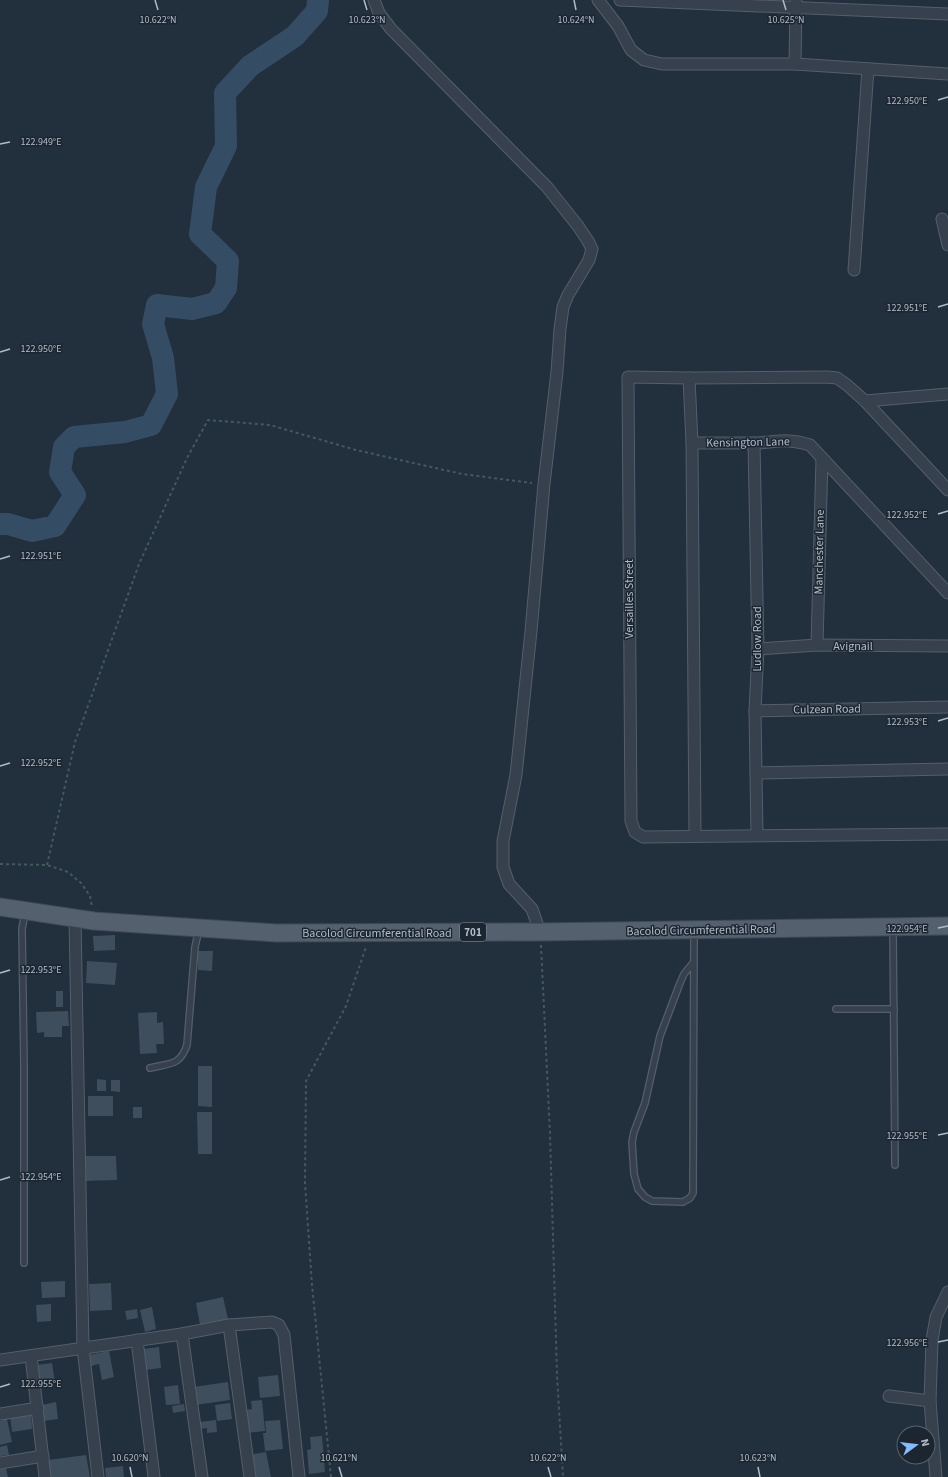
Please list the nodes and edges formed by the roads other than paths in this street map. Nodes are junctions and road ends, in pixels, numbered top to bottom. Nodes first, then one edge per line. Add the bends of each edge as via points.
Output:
1 (374, 0) edge
2 (598, 0) edge
3 (620, 0) edge
4 (796, 3) edge
5 (948, 14) edge
6 (795, 64) junction
7 (868, 69) junction
8 (948, 74) edge
9 (942, 219) dead end
10 (948, 245) edge
11 (854, 270) dead end
12 (689, 378) junction
13 (945, 397) edge
14 (866, 401) junction
15 (692, 443) junction
16 (754, 443) junction
17 (822, 458) junction
18 (948, 490) edge
19 (948, 593) edge
20 (817, 645) junction
21 (948, 646) edge
22 (758, 648) junction
23 (948, 707) edge
24 (754, 711) junction
25 (948, 769) edge
26 (756, 773) junction
27 (948, 834) edge
28 (695, 836) junction
29 (757, 836) junction
30 (0, 907) edge
31 (26, 910) junction
32 (75, 919) junction
33 (948, 926) edge
34 (893, 927) junction
35 (199, 929) junction
36 (694, 929) junction
37 (540, 932) junction
38 (693, 963) junction
39 (836, 1009) dead end
40 (894, 1009) junction
41 (150, 1068) dead end
42 (895, 1165) dead end
43 (24, 1263) dead end
44 (948, 1292) edge
45 (229, 1325) junction
46 (182, 1334) junction
47 (137, 1340) junction
48 (83, 1348) junction
49 (31, 1356) junction
50 (0, 1360) edge
51 (889, 1396) dead end
52 (930, 1401) junction
53 (38, 1408) junction
54 (0, 1414) edge
55 (43, 1456) junction
56 (0, 1463) edge
57 (45, 1477) edge
58 (98, 1477) edge
59 (154, 1477) edge
60 (202, 1477) edge
61 (250, 1477) edge
62 (299, 1477) edge
63 (936, 1477) edge

1 - 37 street via 379,13 391,29 547,187 578,226 592,249 589,260 563,307 516,775 503,841 503,867 509,884 532,908
2 - 6 street via 618,26 631,50 644,60 662,64
3 - 4 street
4 - 5 street
4 - 6 street
6 - 7 street
7 - 8 street
7 - 11 street
9 - 10 street
12 - 14 street via 827,376 837,378
12 - 15 street
12 - 28 street, Versailles Street via 628,377 631,821 635,832 643,837
13 - 14 street
14 - 18 street
15 - 16 street, Kensington Lane
15 - 28 street
16 - 17 street, Kensington Lane via 796,441 810,445
16 - 22 street, Ludlow Road
17 - 19 street, Kensington Lane
17 - 20 street, Manchester Lane
20 - 21 street, Avignail
20 - 22 street, Avignail
22 - 24 street, Ludlow Road
23 - 24 street, Culzean Road
24 - 26 street, Ludlow Road
25 - 26 street
26 - 29 street, Ludlow Road
27 - 29 street
28 - 29 street
30 - 31 main road, Bacolod Circumferential Road / 701
31 - 32 main road, Bacolod Circumferential Road / 701
31 - 43 lane via 22,929
32 - 35 main road, Bacolod Circumferential Road / 701
32 - 48 street
33 - 34 main road, Bacolod Circumferential Road / 701
34 - 36 main road, Bacolod Circumferential Road / 701
34 - 40 lane
35 - 37 main road, Bacolod Circumferential Road / 701 via 276,934
35 - 41 lane via 184,1054 178,1062
36 - 37 main road, Bacolod Circumferential Road / 701
36 - 38 lane
38 - 38 lane via 680,983 660,1036 645,1103 632,1142 632,1158 638,1189 652,1201 684,1202 692,1193
39 - 40 lane
40 - 42 lane
44 - 52 street via 936,1317 932,1340
45 - 46 street
45 - 61 street
45 - 62 street via 272,1322 279,1325 284,1335
46 - 47 street
46 - 60 street
47 - 48 street
47 - 59 street
48 - 49 street
48 - 58 street
49 - 50 street
49 - 53 street
51 - 52 street
52 - 63 street
53 - 54 street
53 - 55 street
55 - 56 street
55 - 57 street

